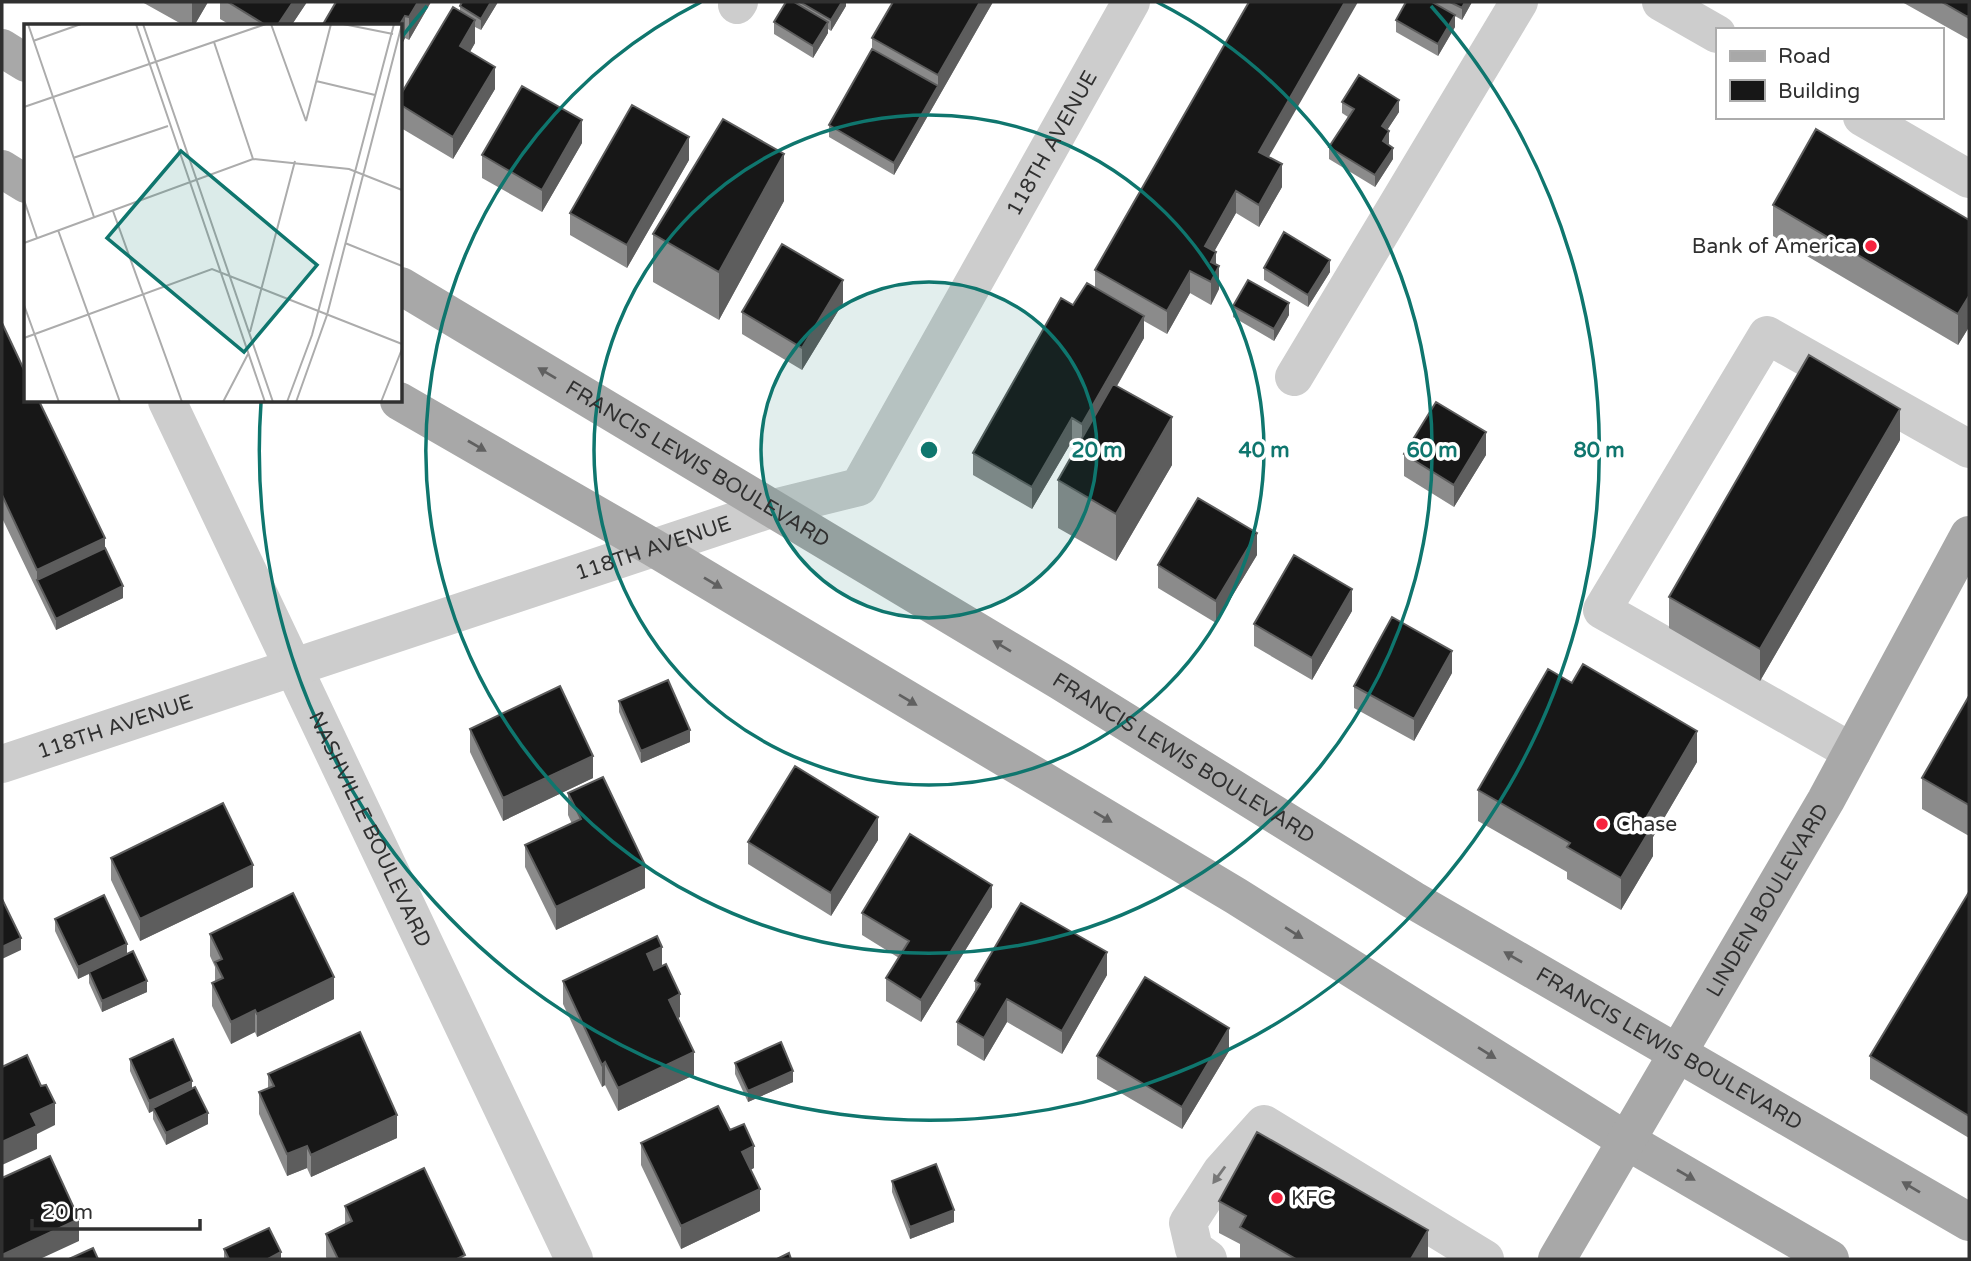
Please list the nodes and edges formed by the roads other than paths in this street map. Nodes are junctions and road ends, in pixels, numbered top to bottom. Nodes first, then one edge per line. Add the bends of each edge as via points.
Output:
1 (1131, 2) edge
2 (1519, 2) edge
3 (1661, 2) edge
4 (1716, 33) edge
5 (2, 48) edge
6 (24, 62) edge
7 (1865, 119) edge
8 (2, 169) edge
9 (1969, 179) edge
10 (24, 183) edge
11 (402, 287) edge
12 (1294, 377) dead end
13 (167, 402) edge
14 (401, 402) edge
15 (1969, 449) edge
16 (774, 508) junction
17 (1969, 535) edge
18 (654, 548) junction
19 (294, 667) junction
20 (1852, 752) junction
21 (2, 764) edge
22 (1679, 1051) junction
23 (1627, 1141) junction
24 (1969, 1222) edge
25 (574, 1259) edge
26 (1208, 1259) edge
27 (1485, 1259) edge
28 (1557, 1259) edge
29 (1830, 1259) edge

1 - 16 street, 118TH AVENUE via 859,486
2 - 12 street
3 - 4 street
5 - 6 main road
7 - 9 street
8 - 10 main road
16 -> 11 main road, FRANCIS LEWIS BOULEVARD
13 - 19 street, NASHVILLE BOULEVARD
14 -> 18 main road
15 - 20 street via 1767,335 1602,610
16 - 18 street, 118TH AVENUE
22 -> 16 main road, FRANCIS LEWIS BOULEVARD via 1413,900
17 - 20 main road, LINDEN BOULEVARD
18 - 19 street, 118TH AVENUE
18 -> 23 main road via 1237,896
19 - 21 street, 118TH AVENUE
19 - 25 street, NASHVILLE BOULEVARD
20 - 22 main road, LINDEN BOULEVARD
22 - 23 main road, LINDEN BOULEVARD
24 -> 22 main road, FRANCIS LEWIS BOULEVARD
23 - 28 main road, LINDEN BOULEVARD
23 -> 29 main road
27 -> 26 street via 1264,1124 1221,1172 1188,1223 1194,1249

